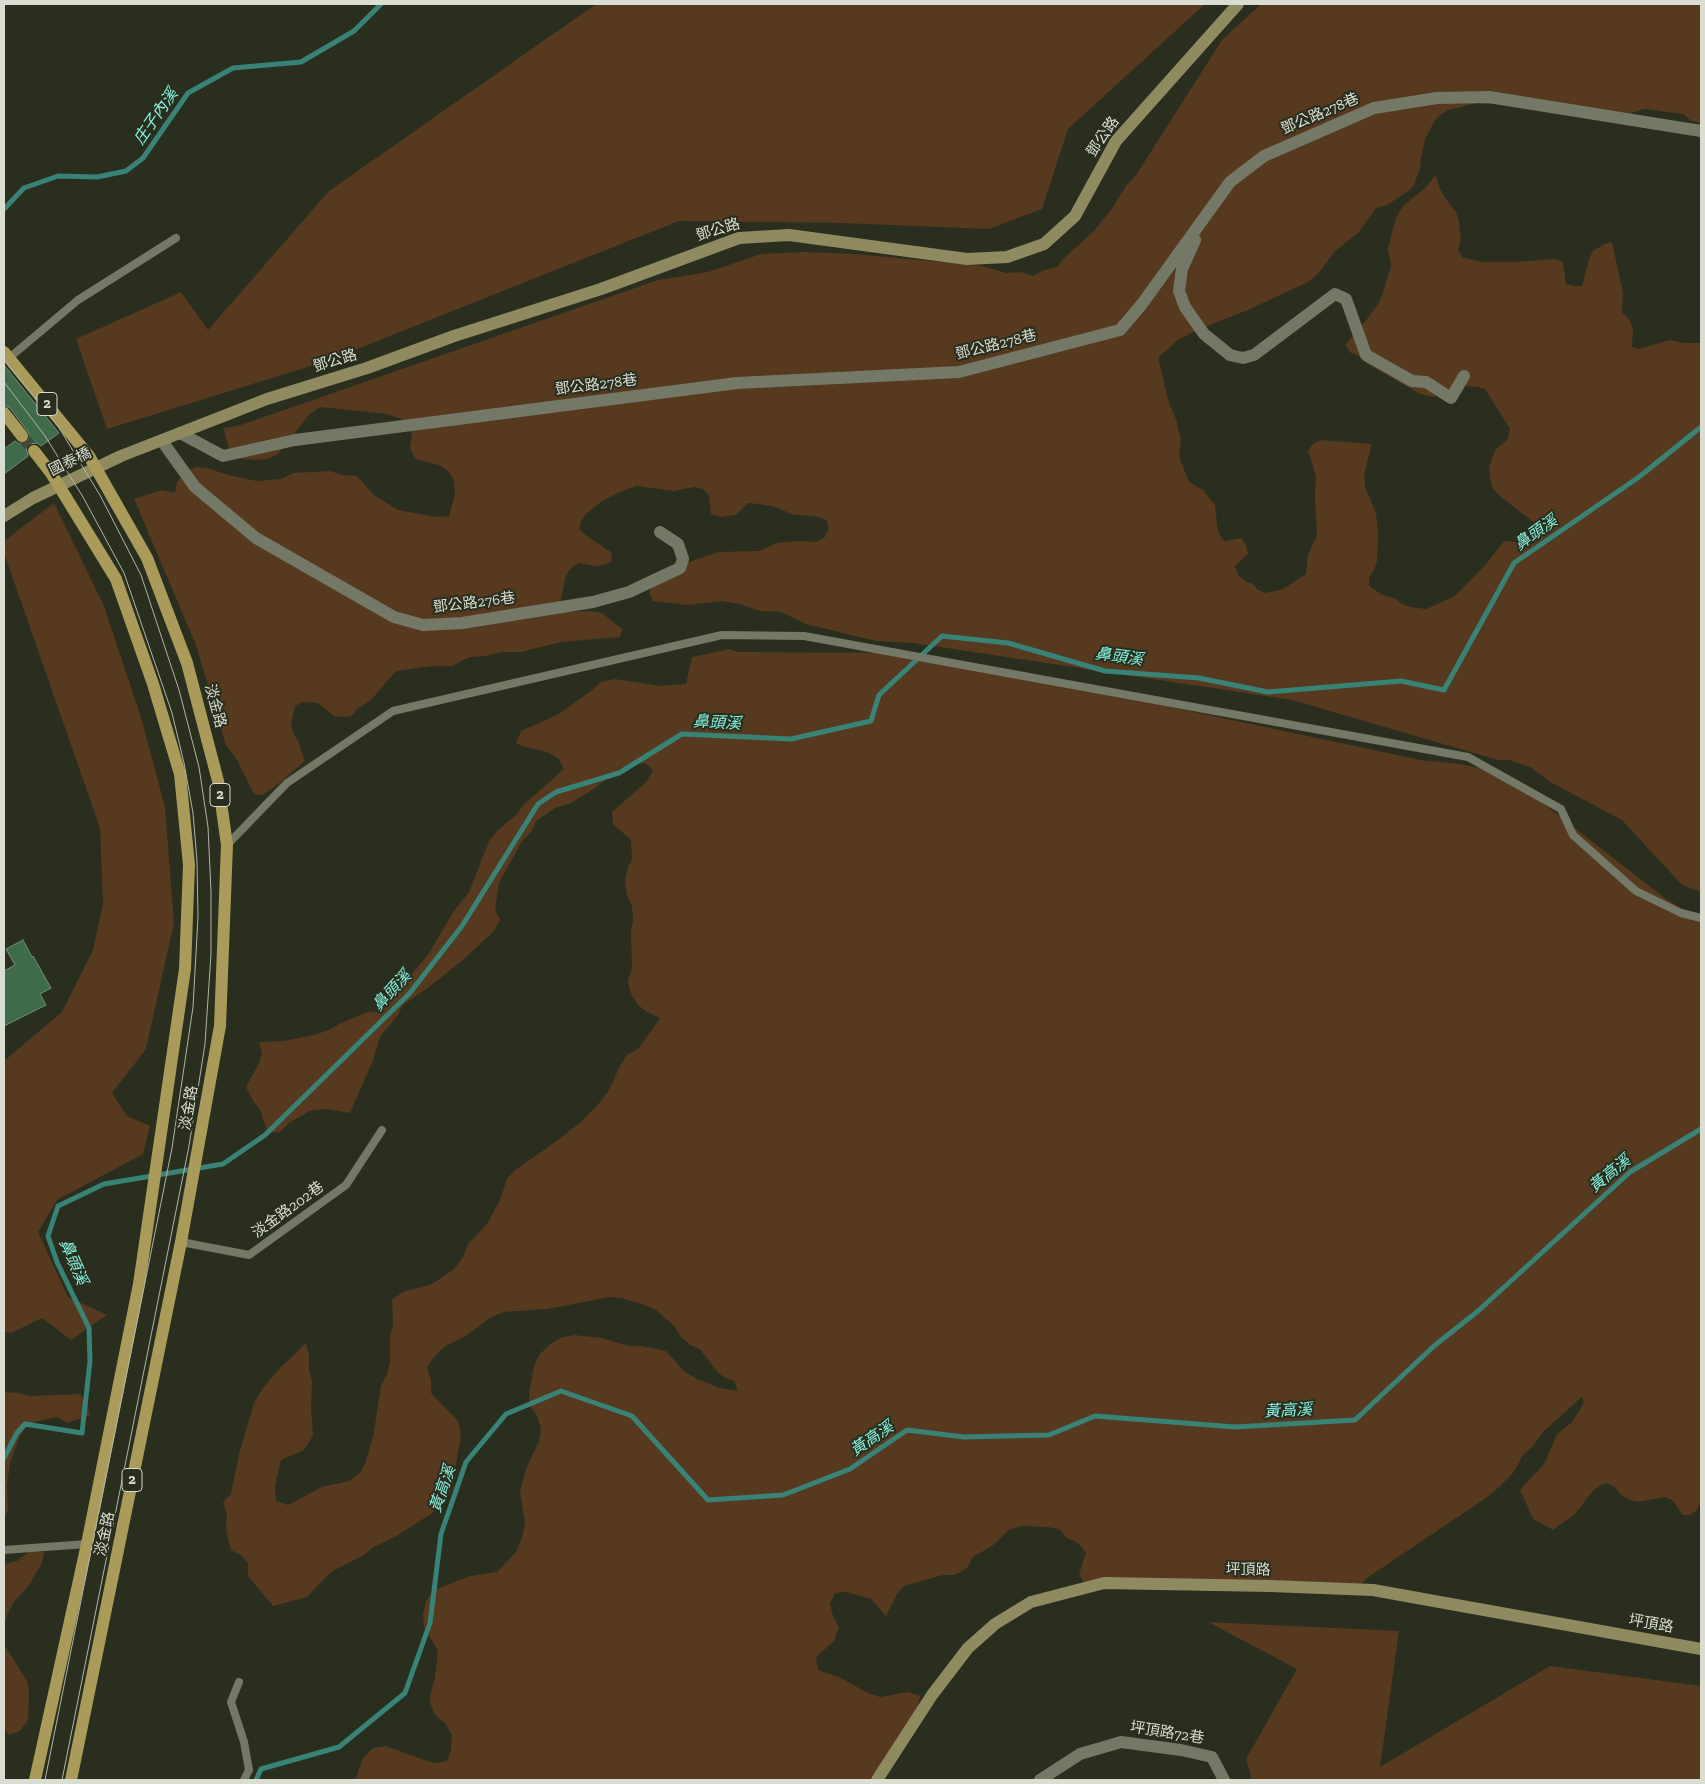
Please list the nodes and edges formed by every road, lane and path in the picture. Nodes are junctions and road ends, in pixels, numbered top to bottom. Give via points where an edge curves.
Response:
1 (1238, 4) edge
2 (1701, 132) edge
3 (1206, 216) junction
4 (176, 238) dead end
5 (6, 355) edge
6 (1464, 376) dead end
7 (4, 413) edge
8 (180, 433) junction
9 (22, 436) tunnel mouth
10 (162, 441) junction
11 (34, 451) tunnel mouth
12 (121, 456) joint
13 (4, 516) edge
14 (660, 532) dead end
15 (227, 845) junction
16 (1701, 918) edge
17 (382, 1130) dead end
18 (181, 1242) junction
19 (86, 1544) junction
20 (4, 1550) edge
21 (1701, 1649) edge
22 (239, 1682) dead end
23 (35, 1780) edge
24 (71, 1780) edge
25 (244, 1780) edge
26 (876, 1780) edge
27 (1040, 1780) edge
28 (1224, 1780) edge

1 - 8 street, 鄧公路 via 1116,141 1075,216 1044,244 1007,257 967,259 789,235 739,238 601,289 267,399
2 - 3 street, 鄧公路278巷 via 1489,97 1437,98 1374,108 1264,156 1230,182
3 - 6 street via 1182,269 1179,291 1185,307 1204,334 1230,355 1243,358 1254,355 1335,294 1346,299 1366,355 1412,381 1426,382 1451,398
3 - 8 street, 鄧公路278巷 via 1120,330 958,372 737,383 295,440 222,456
4 - 5 lane via 78,300
5 - 15 main road, 淡金路 / 2 via 89,456 147,558 187,663 218,781
7 - 9 main road
8 - 10 street, 鄧公路
10 - 12 street, 鄧公路
10 - 14 street, 鄧公路276巷 via 195,487 256,538 394,617 423,625 481,620 593,602 629,592 680,568 683,559 678,544
11 - 19 main road, 淡金路 / 2 via 116,579 180,774 189,866 185,969 139,1284
12 - 13 street, 國泰橋 via 33,498
15 - 16 lane via 287,783 393,711 722,636 804,636 1468,757 1561,809 1573,836 1636,891 1681,913
15 - 18 main road, 淡金路 / 2 via 220,1026
17 - 18 lane, 淡金路202巷 via 346,1185 249,1255
18 - 24 main road, 淡金路 / 2
19 - 20 lane
19 - 23 main road, 淡金路 / 2
21 - 26 street, 坪頂路 via 1373,1590 1104,1583 1031,1602 995,1624 968,1648 932,1695
22 - 25 lane via 231,1702 249,1770
27 - 28 street, 坪頂路72巷 via 1080,1754 1121,1742 1212,1757

